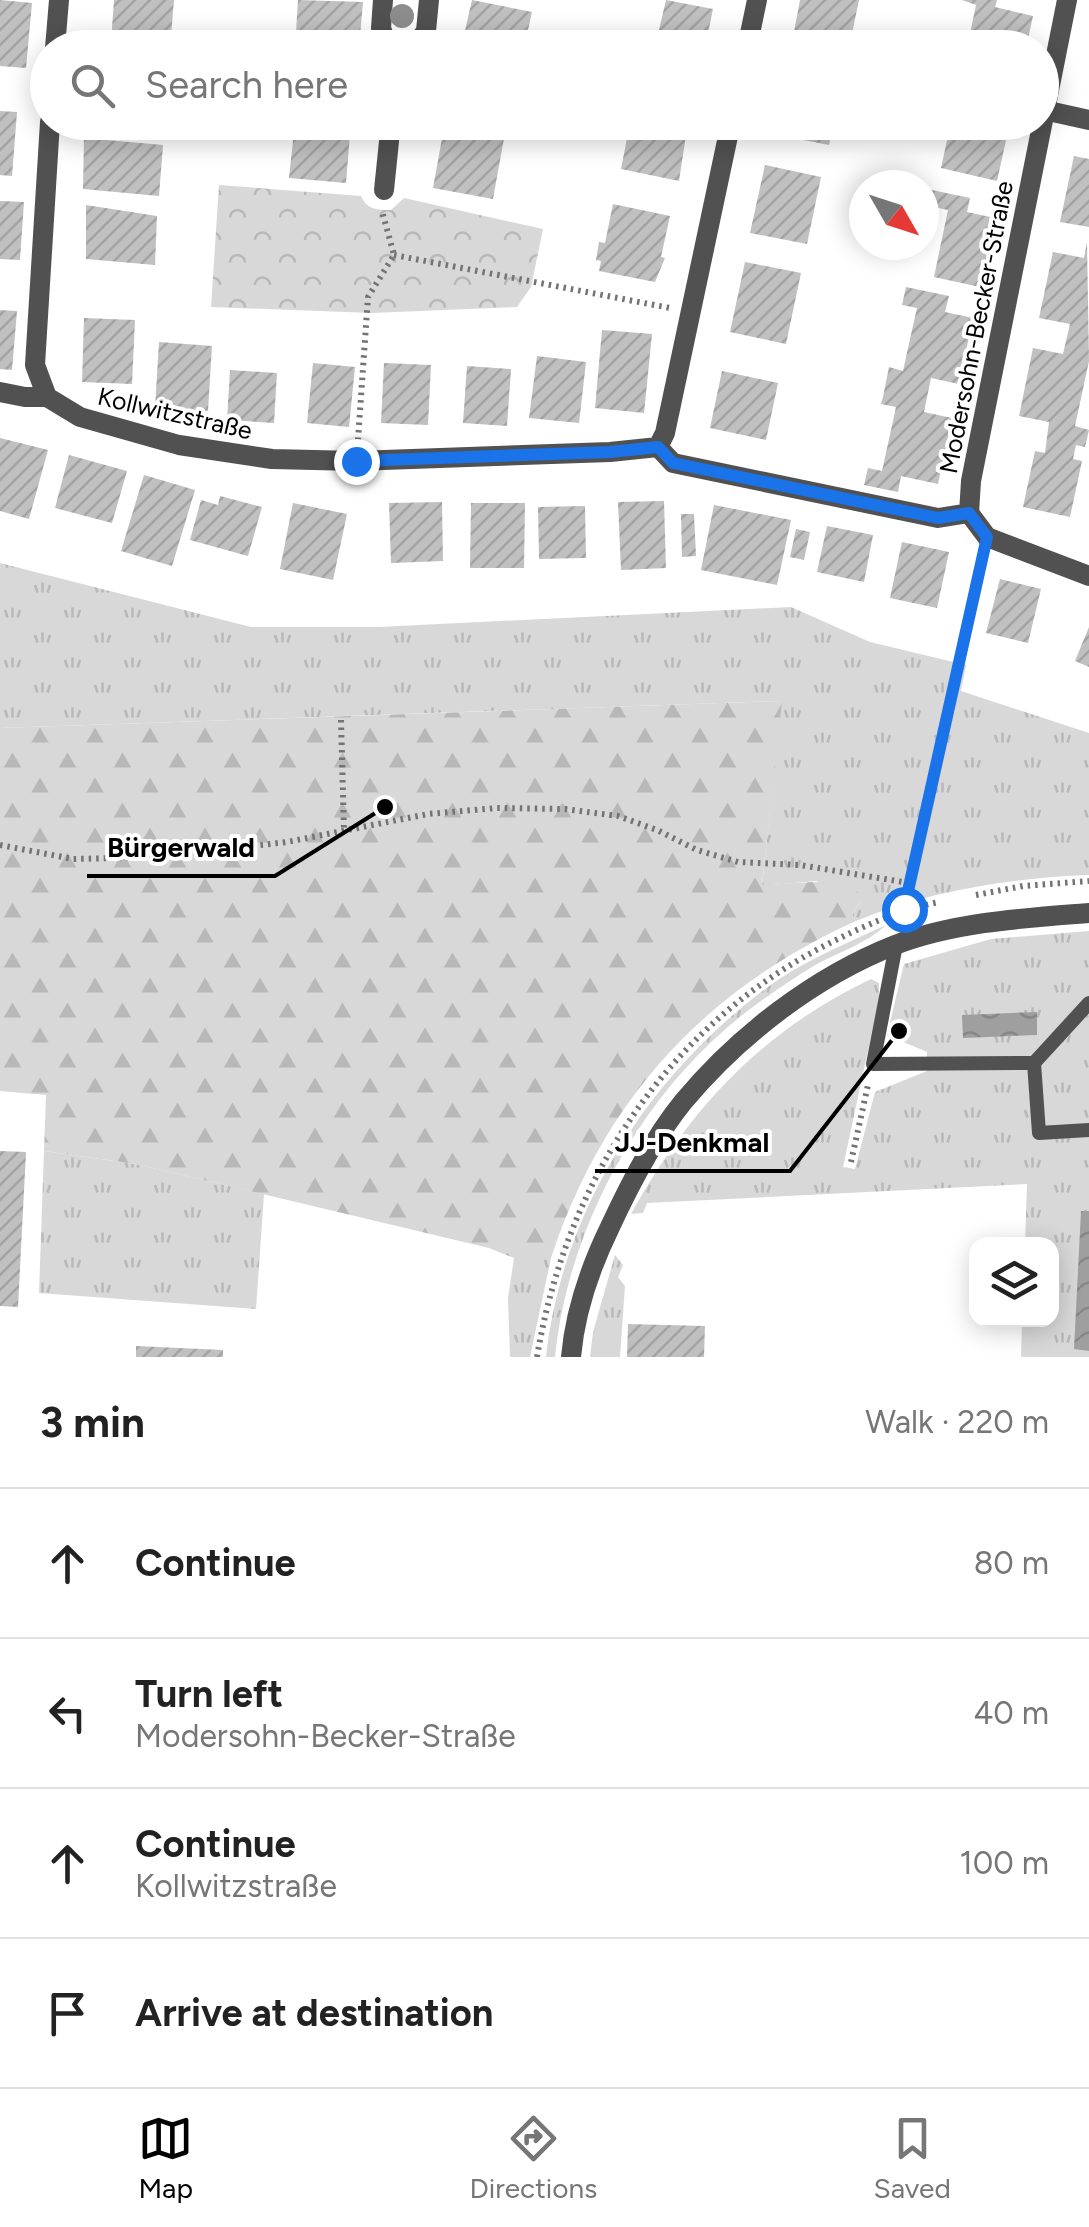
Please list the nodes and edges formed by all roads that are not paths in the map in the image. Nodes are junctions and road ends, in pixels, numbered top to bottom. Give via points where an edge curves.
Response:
1 (59, 0) edge
2 (384, 0) edge
3 (428, 0) edge
4 (757, 0) edge
5 (1067, 0) edge
6 (56, 30) edge
7 (382, 30) edge
8 (426, 30) edge
9 (751, 30) edge
10 (1059, 38) edge
11 (1059, 113) edge
12 (1089, 120) edge
13 (49, 140) edge
14 (390, 140) edge
15 (727, 140) edge
16 (1038, 140) edge
17 (384, 190) road end
18 (0, 392) edge
19 (47, 396) junction
20 (658, 447) junction
21 (969, 513) junction
22 (1089, 576) edge
23 (1089, 913) edge
24 (896, 945) junction
25 (1089, 1003) edge
26 (1034, 1063) junction
27 (1089, 1130) edge
28 (572, 1357) edge

1 - 6 street
2 - 7 street
3 - 8 street
4 - 9 street
5 - 10 street, Modersohn-Becker-Straße
11 - 12 street
13 - 19 street via 35,365
14 - 17 street
15 - 20 street
16 - 21 street, Modersohn-Becker-Straße
18 - 19 street, Kollwitzstraße
19 - 20 street, Kollwitzstraße via 80,417 272,460
20 - 21 street, Modersohn-Becker-Straße via 673,463 938,518
21 - 22 street via 987,537
23 - 24 street via 994,921
24 - 26 lane via 873,1064
24 - 28 street via 818,984 752,1032 682,1103 630,1184 588,1272
25 - 26 lane
26 - 27 lane via 1039,1132

